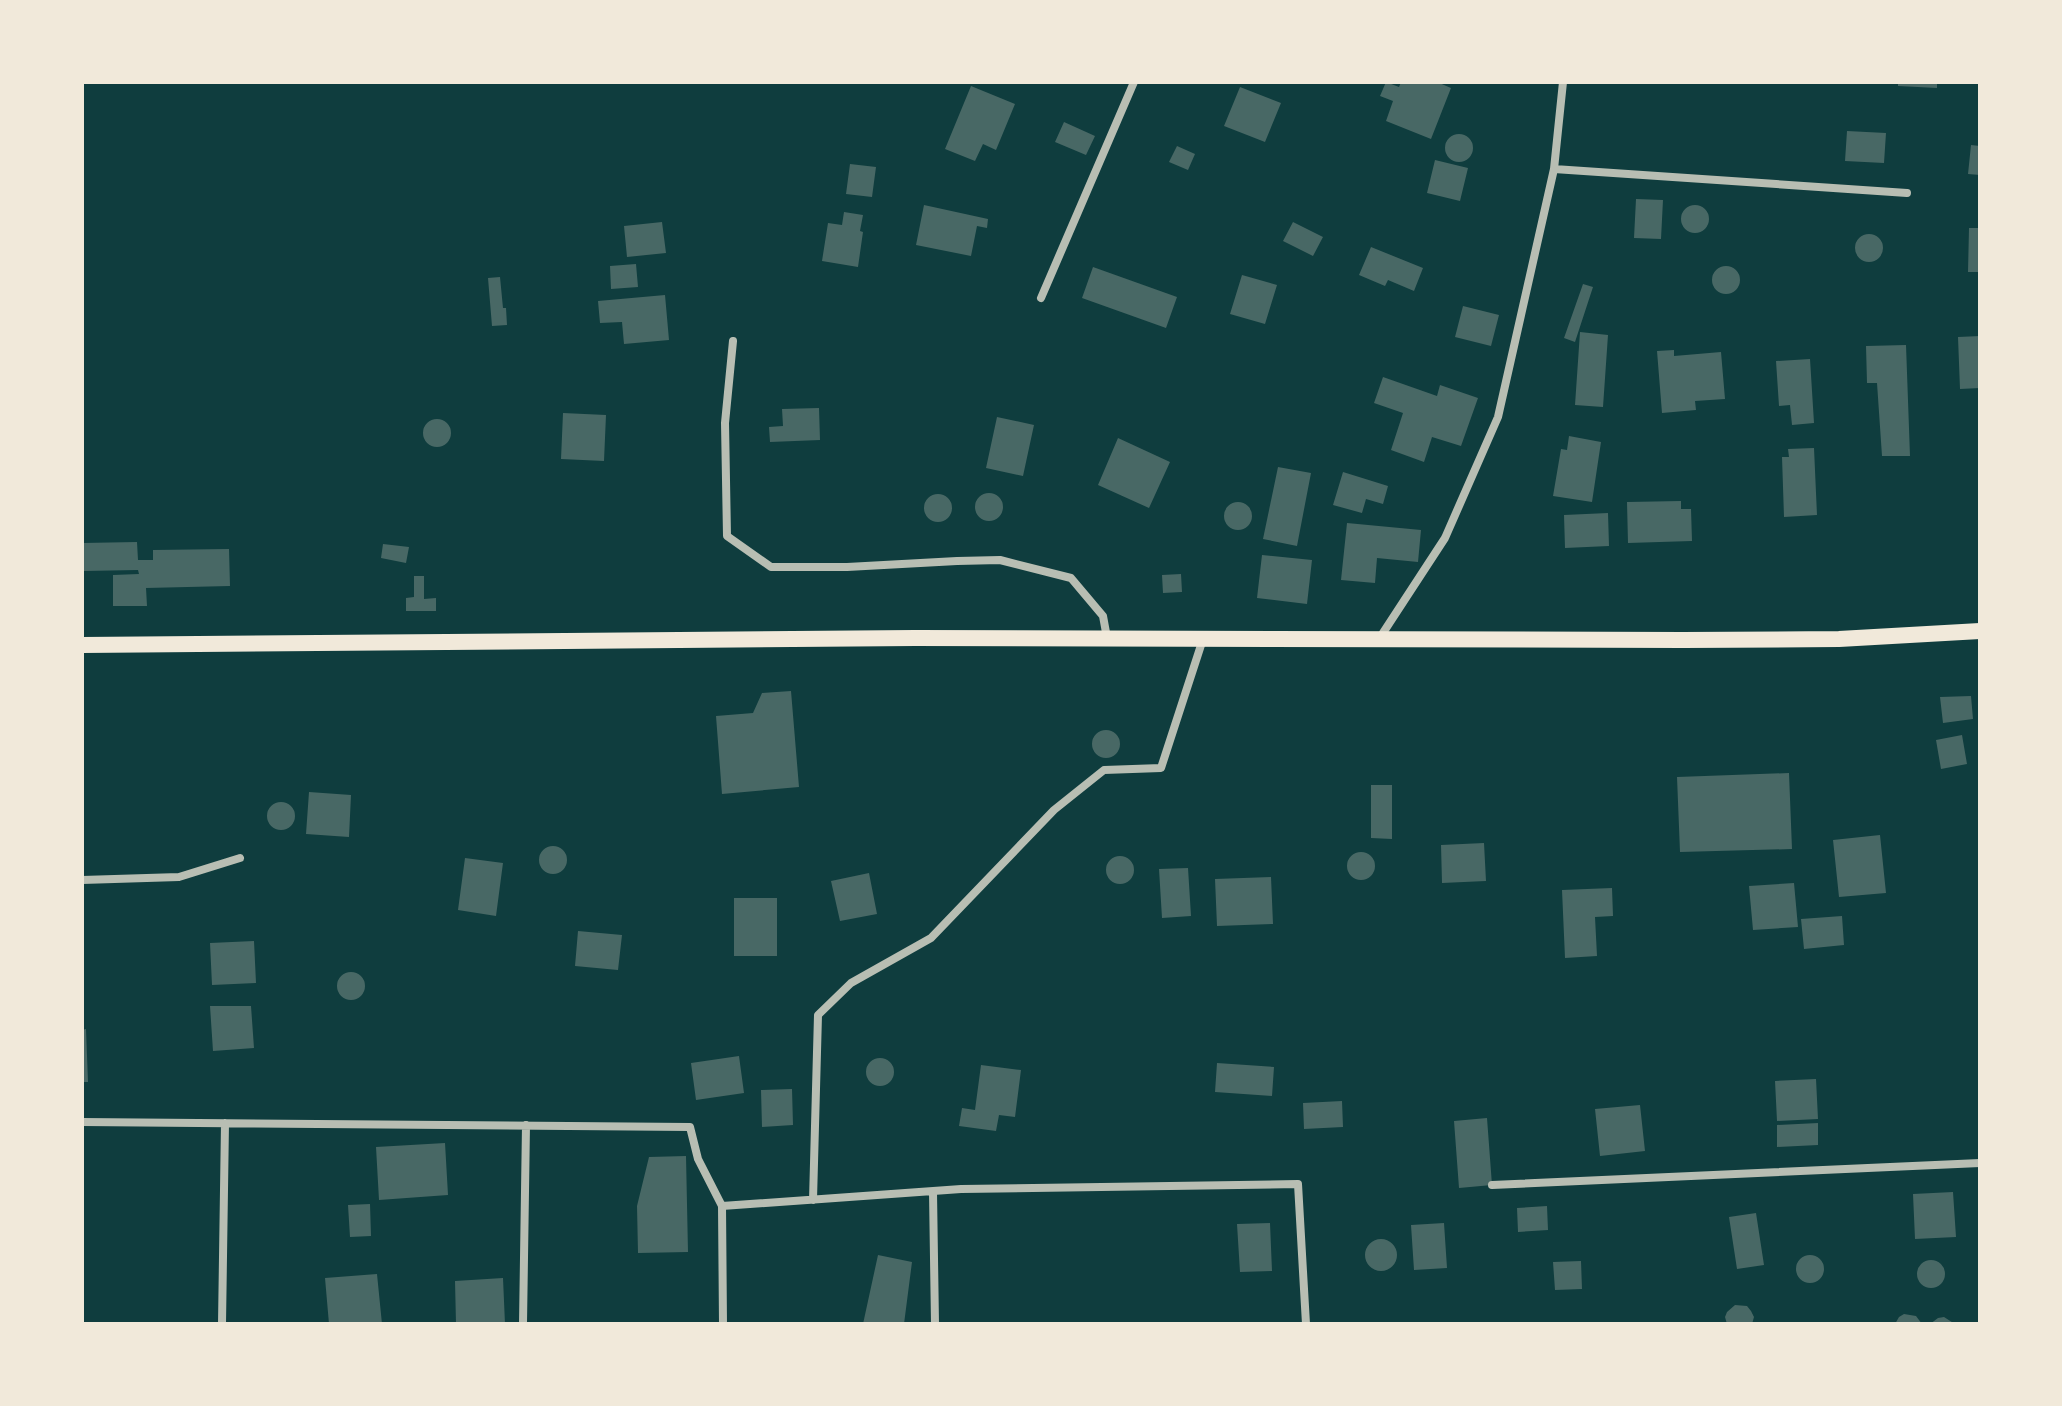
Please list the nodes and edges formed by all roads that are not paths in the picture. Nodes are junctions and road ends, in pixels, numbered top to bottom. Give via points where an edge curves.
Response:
1 (1134, 82) edge
2 (1563, 82) edge
3 (1554, 169) junction
4 (1907, 193) dead end
5 (1041, 298) dead end
6 (733, 341) dead end
7 (1980, 631) edge
8 (1107, 638) junction
9 (1203, 639) junction
10 (1378, 639) junction
11 (82, 645) edge
12 (240, 858) dead end
13 (82, 880) edge
14 (82, 1122) edge
15 (225, 1123) junction
16 (526, 1125) junction
17 (1980, 1163) edge
18 (1492, 1185) dead end
19 (933, 1192) junction
20 (813, 1200) junction
21 (722, 1206) junction
22 (222, 1324) edge
23 (523, 1324) edge
24 (723, 1324) edge
25 (935, 1324) edge
26 (1306, 1324) edge

1 - 5 street
2 - 3 street
3 - 4 street
3 - 10 street via 1498,417 1445,538
6 - 8 street via 725,423 727,536 771,567 1000,560 1071,578 1103,616
7 - 10 main road via 1839,639
8 - 9 main road
8 - 11 main road
9 - 10 main road
9 - 20 street via 1161,768 1104,770 1054,810 931,938 851,983 818,1015
12 - 13 street via 179,877
14 - 15 street
15 - 16 street
15 - 22 street
16 - 21 street via 690,1127 698,1159
16 - 23 street
17 - 18 street
19 - 20 street
19 - 25 street
19 - 26 street via 1298,1184
20 - 21 street
21 - 24 street

